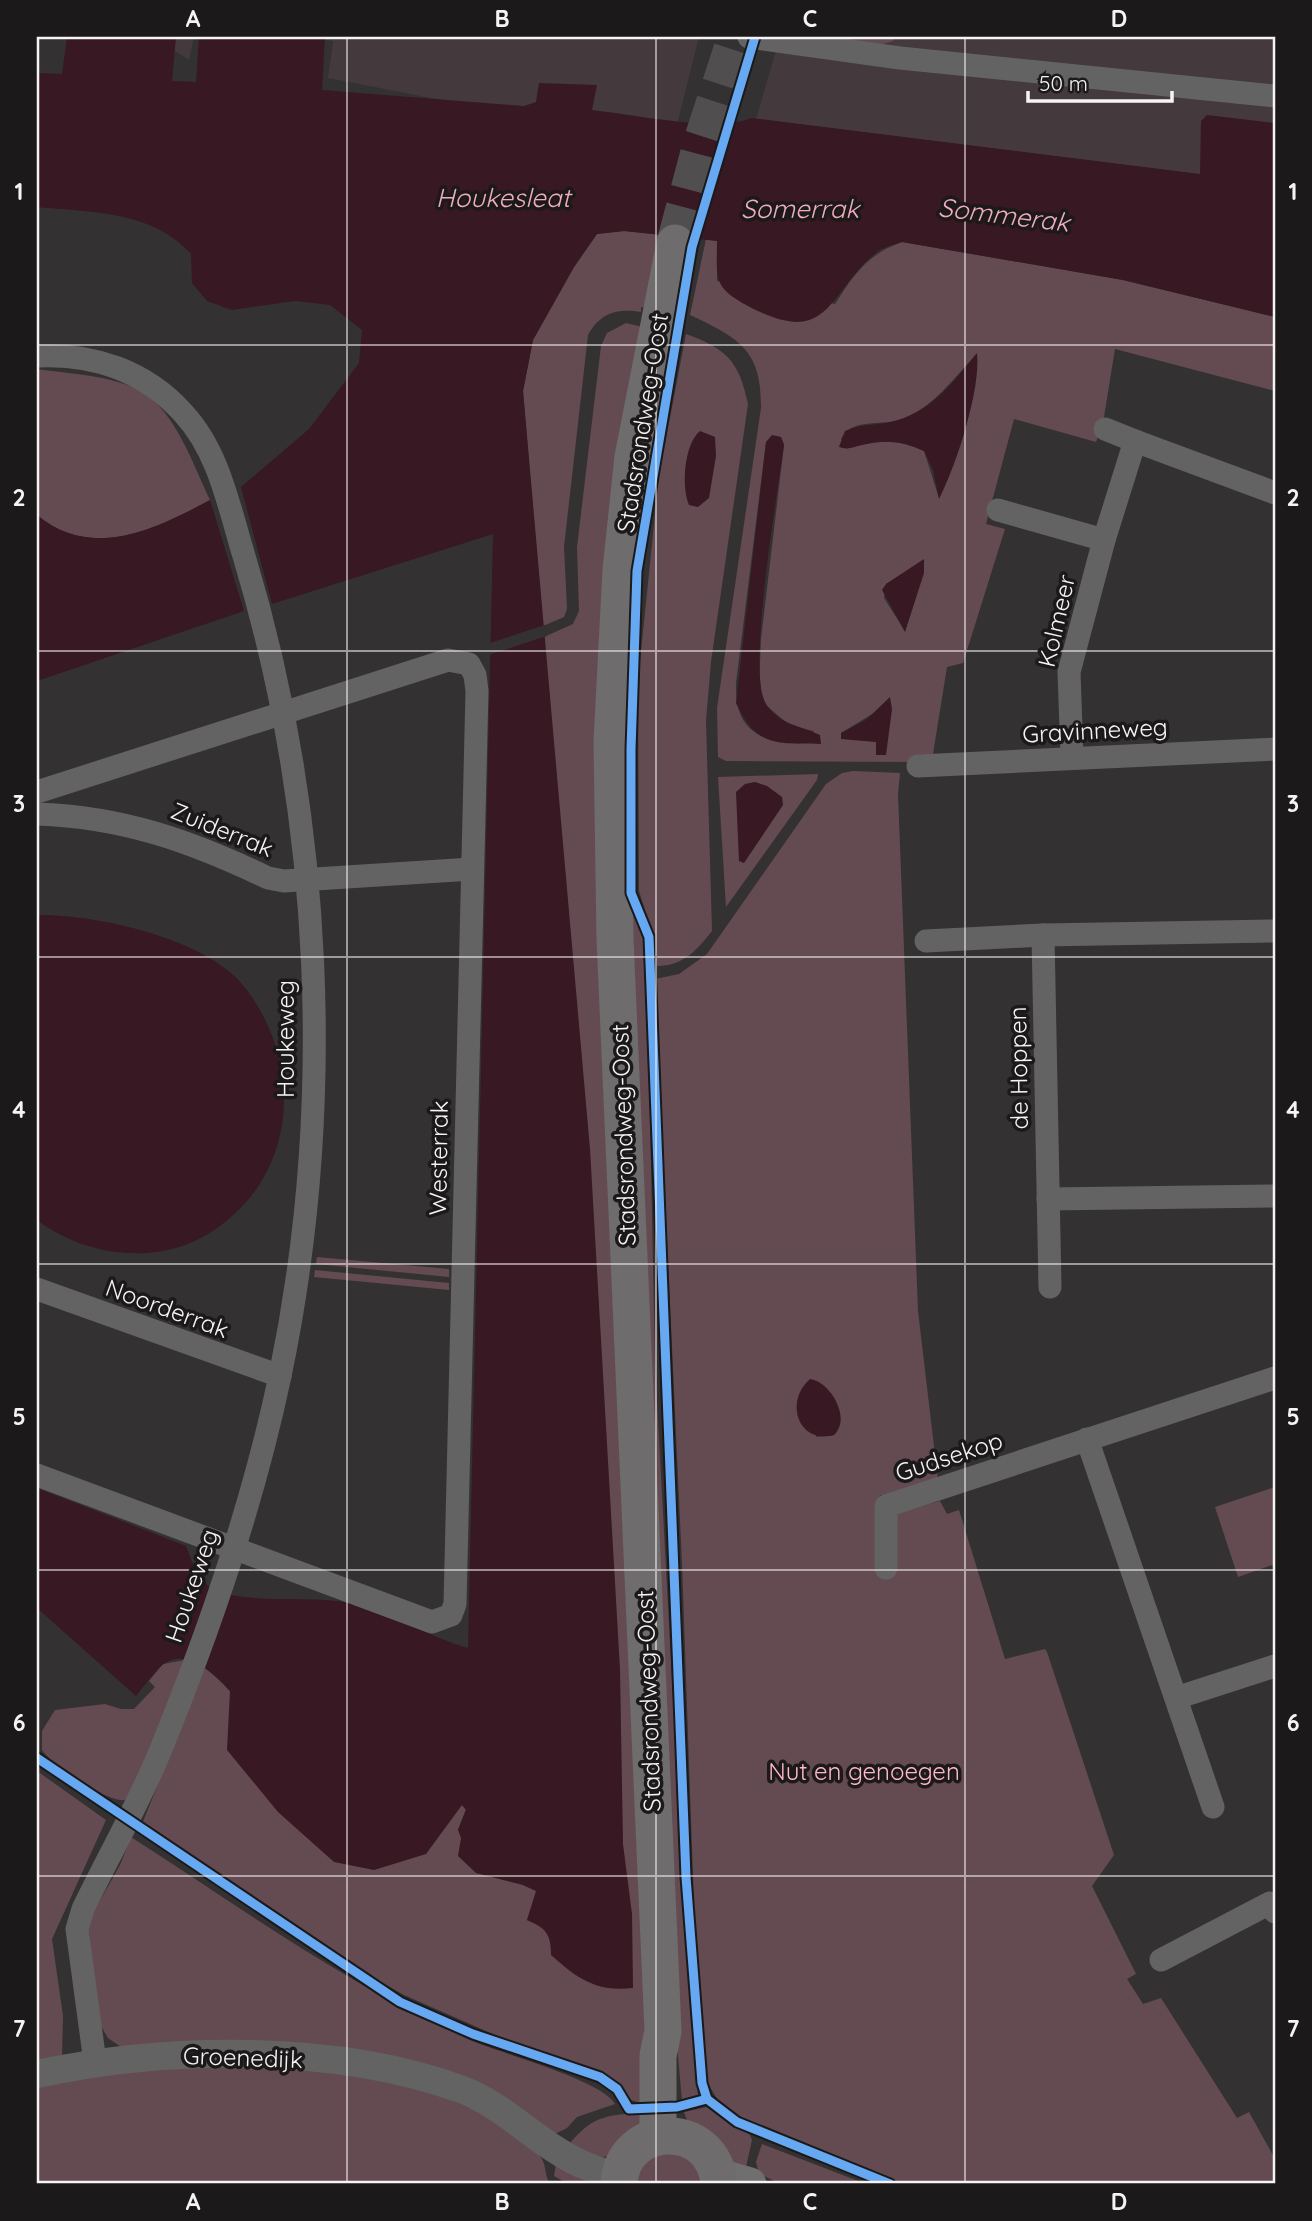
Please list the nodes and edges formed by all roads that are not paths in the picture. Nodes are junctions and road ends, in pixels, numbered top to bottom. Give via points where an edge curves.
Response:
1 (749, 37) edge
2 (902, 48) edge
3 (1275, 96) edge
4 (675, 243) tunnel mouth
5 (37, 356) edge
6 (1105, 429) dead end
7 (1135, 441) junction
8 (1275, 493) edge
9 (998, 510) dead end
10 (1104, 540) junction
11 (284, 712) junction
12 (1275, 750) edge
13 (1072, 757) junction
14 (918, 766) dead end
15 (37, 792) edge
16 (37, 814) edge
17 (472, 869) junction
18 (307, 879) junction
19 (1275, 931) edge
20 (1043, 935) junction
21 (926, 940) dead end
22 (1275, 1196) edge
23 (1048, 1199) junction
24 (1050, 1287) dead end
25 (37, 1289) edge
26 (280, 1376) junction
27 (1275, 1378) edge
28 (1087, 1439) junction
29 (37, 1475) edge
30 (229, 1559) junction
31 (887, 1568) dead end
32 (1275, 1666) edge
33 (1176, 1698) junction
34 (1213, 1807) dead end
35 (1273, 1905) edge
36 (1161, 1960) dead end
37 (95, 2062) junction
38 (37, 2074) edge
39 (670, 2137) junction
40 (619, 2181) edge
41 (729, 2181) edge

1 - 2 street
2 - 3 street
4 - 39 main road, Stadsrondweg-Oost via 633,457 621,570 612,741 615,939 663,2031 672,2057
5 - 11 street, Houkeweg via 68,355 114,365 154,386 195,428 223,489 260,609
6 - 7 street
7 - 8 street
7 - 10 street, Kolmeer
9 - 10 street
10 - 13 street, Kolmeer via 1069,671
11 - 15 street
11 - 17 street, Westerrak via 448,660 469,664 477,691
11 - 18 street, Houkeweg
12 - 13 street, Gravinneweg
13 - 14 street, Gravinneweg
16 - 18 street, Zuiderrak via 134,826 214,852 268,878
17 - 18 street, Zuiderrak
17 - 30 street, Westerrak via 455,1604 451,1615 432,1622
18 - 26 street, Houkeweg via 313,1014 311,1136 298,1265
19 - 20 street
20 - 21 street
20 - 23 street, de Hoppen
22 - 23 street
23 - 24 street, de Hoppen
25 - 26 street, Noorderrak
26 - 30 street, Houkeweg
27 - 28 street, Gudsekop
28 - 31 street, Gudsekop via 886,1506
28 - 33 street
29 - 30 street
30 - 37 street, Houkeweg via 158,1756 77,1929
32 - 33 street
33 - 34 street
35 - 36 street
37 - 38 street, Groenedijk
37 - 40 street, Groenedijk via 237,2054 412,2075 492,2104 558,2152
39 - 40 main road via 637,2147
39 - 41 main road via 706,2151

